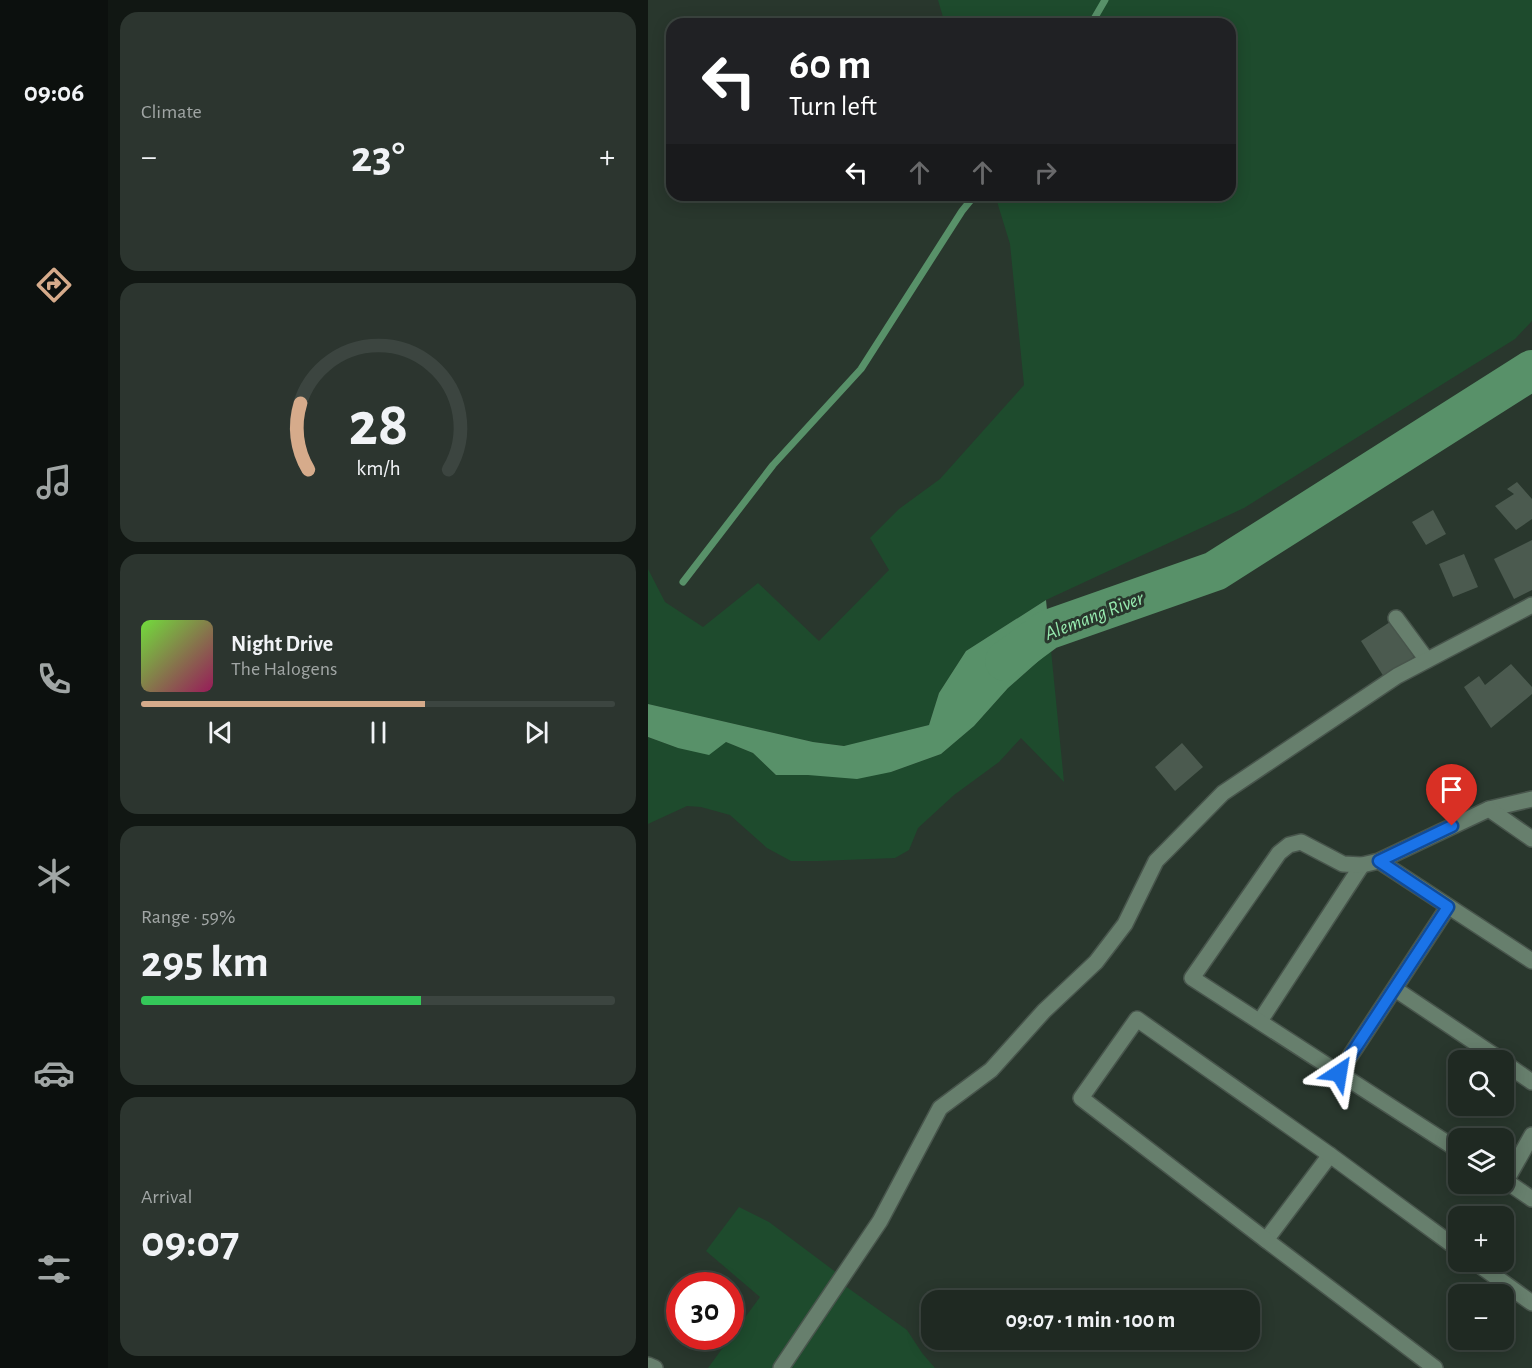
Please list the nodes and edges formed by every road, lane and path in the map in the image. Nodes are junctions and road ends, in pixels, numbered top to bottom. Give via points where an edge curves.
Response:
1 (1532, 605) edge
2 (1396, 618) dead end
3 (1427, 660) junction
4 (1532, 799) edge
5 (1489, 809) junction
6 (1532, 839) edge
7 (1379, 861) junction
8 (1362, 865) junction
9 (1448, 907) junction
10 (1532, 961) edge
11 (1395, 989) junction
12 (1260, 1022) junction
13 (1486, 1050) edge
14 (1514, 1069) edge
15 (1339, 1073) junction
16 (1532, 1082) edge
17 (1532, 1135) edge
18 (1448, 1144) edge
19 (1330, 1155) junction
20 (1514, 1164) edge
21 (1514, 1187) edge
22 (1532, 1199) edge
23 (1266, 1240) junction
24 (1448, 1242) edge
25 (1489, 1272) edge
26 (1532, 1304) edge
27 (648, 1365) edge
28 (655, 1368) edge
29 (781, 1368) edge
30 (1435, 1368) edge

1 - 3 street
2 - 3 street
3 - 29 street via 1397,676 1223,794 1156,861 1125,924 1096,962 1044,1011 991,1070 940,1108 880,1221
4 - 5 street
5 - 6 street
5 - 7 street
7 - 8 street
7 - 9 street
8 - 12 street
8 - 12 street via 1343,864 1301,842 1289,845 1279,853 1192,978
9 - 10 street
9 - 11 street
11 - 13 street
11 - 15 street
12 - 15 street
14 - 16 street
15 - 18 street
17 - 20 street
19 - 23 street
19 - 23 street via 1137,1019 1081,1098
19 - 24 street
21 - 22 street
23 - 30 street
25 - 26 street
27 - 28 street

